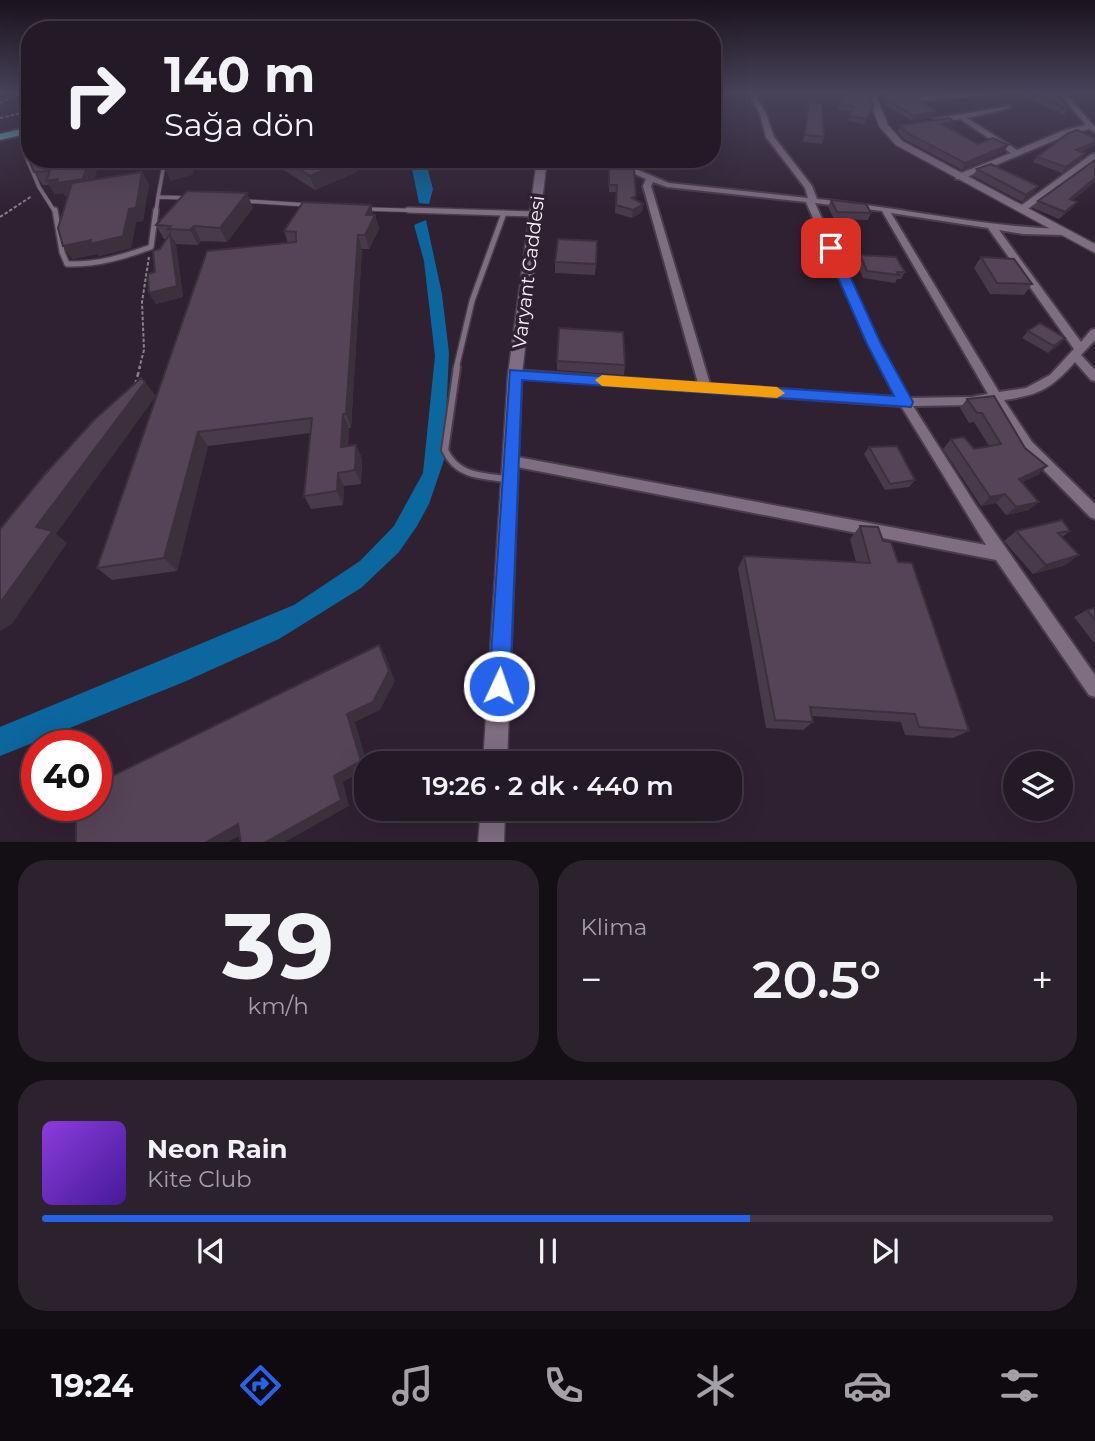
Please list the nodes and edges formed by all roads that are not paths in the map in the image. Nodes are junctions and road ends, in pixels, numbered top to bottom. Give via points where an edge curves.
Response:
1 (768, 131) edge
2 (889, 131) edge
3 (983, 131) edge
4 (1085, 131) edge
5 (21, 132) edge
6 (0, 137) edge
7 (1016, 153) junction
8 (1095, 156) edge
9 (31, 168) edge
10 (163, 168) edge
11 (541, 168) edge
12 (625, 168) edge
13 (959, 177) junction
14 (650, 179) junction
15 (158, 197) junction
16 (195, 199) edge
17 (233, 200) edge
18 (811, 200) junction
19 (316, 205) edge
20 (357, 208) edge
21 (885, 209) junction
22 (1022, 209) junction
23 (504, 213) junction
24 (537, 214) junction
25 (992, 227) junction
26 (1064, 232) junction
27 (1095, 249) edge
28 (1095, 333) edge
29 (1078, 352) junction
30 (515, 374) junction
31 (1095, 377) edge
32 (705, 388) junction
33 (996, 398) junction
34 (905, 402) junction
35 (512, 461) junction
36 (511, 480) junction
37 (1095, 513) edge
38 (1001, 554) junction
39 (1095, 689) edge
40 (496, 751) edge
41 (492, 821) edge
42 (491, 842) edge

1 - 18 street via 809,188
2 - 13 street via 907,148
3 - 7 street
4 - 7 street
5 - 6 highway
7 - 13 street
8 - 22 street
9 - 15 lane via 54,207 67,264 120,258 151,247
10 - 15 lane
11 - 24 street, Varyant Caddesi
12 - 14 street
13 - 22 street
14 - 18 street via 704,191
14 - 32 street via 647,186
15 - 16 lane
17 - 19 lane
18 - 21 street
18 - 34 street via 874,344
20 - 23 lane
21 - 25 street
21 - 33 street
22 - 26 street
23 - 24 lane
23 - 36 lane via 458,346 445,450 462,472
24 - 30 street, Varyant Caddesi
25 - 26 street
25 - 29 street
26 - 27 street
28 - 29 street
29 - 31 street
29 - 33 street via 1054,378 1029,392
30 - 32 street
30 - 35 street, Varyant Caddesi
32 - 34 street
33 - 34 street
33 - 37 street via 1028,446
34 - 38 street
35 - 36 street, Varyant Caddesi
35 - 38 street
36 - 40 street, Varyant Caddesi
38 - 39 street
41 - 42 street

